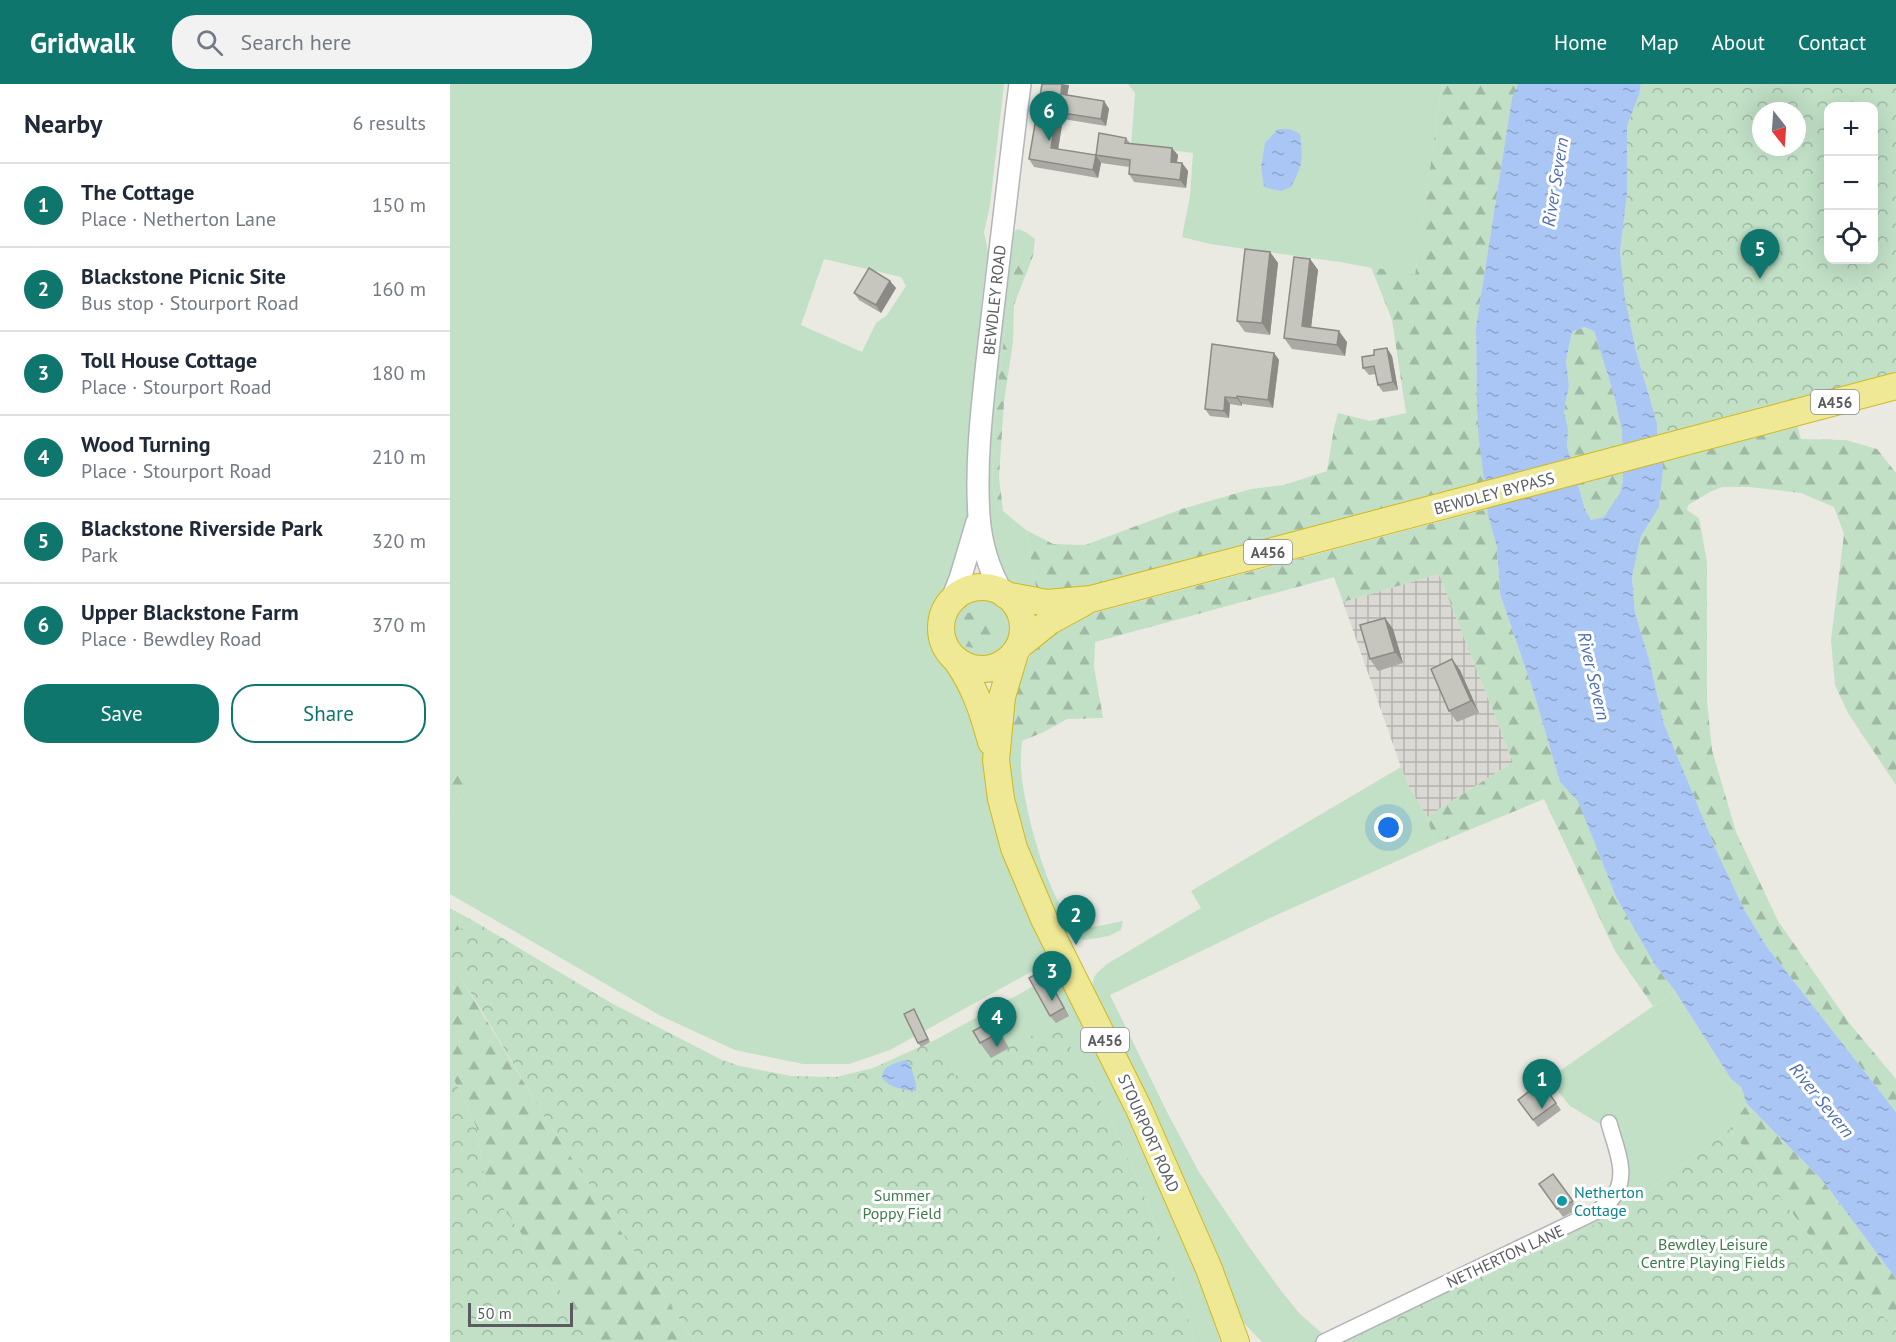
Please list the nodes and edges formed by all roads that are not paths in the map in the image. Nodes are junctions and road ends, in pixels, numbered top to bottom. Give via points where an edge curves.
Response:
1 (1020, 84) edge
2 (1896, 386) edge
3 (979, 517) junction
4 (1004, 594) junction
5 (1091, 599) junction
6 (950, 604) junction
7 (1017, 650) junction
8 (956, 660) junction
9 (996, 760) junction
10 (1609, 1124) dead end
11 (1227, 1317) junction
12 (1236, 1342) edge
13 (1251, 1342) edge
14 (1324, 1342) edge

1 - 3 main road, BEWDLEY ROAD via 985,380
2 - 5 highway, BEWDLEY BYPASS / A456
3 - 4 main road, BEWDLEY ROAD via 989,568
3 - 6 main road, BEWDLEY ROAD
4 - 5 highway, BEWDLEY BYPASS / A456 via 1047,603
4 - 6 highway, A456 via 971,589
4 - 7 highway, A456 via 1019,611 1022,622
5 - 7 highway, BEWDLEY BYPASS / A456 via 1050,621
6 - 8 highway, A456 via 941,627 942,639
7 - 8 highway, A456 via 989,669 977,669
7 - 9 highway, STOURPORT ROAD / A456 via 1002,697
8 - 9 highway, STOURPORT ROAD / A456 via 976,693
9 - 11 highway, STOURPORT ROAD / A456 via 1005,820 1023,874 1139,1109
10 - 14 street, NETHERTON LANE via 1622,1167 1613,1198 1599,1210
11 - 12 highway, STOURPORT ROAD / A456
11 - 13 main road

